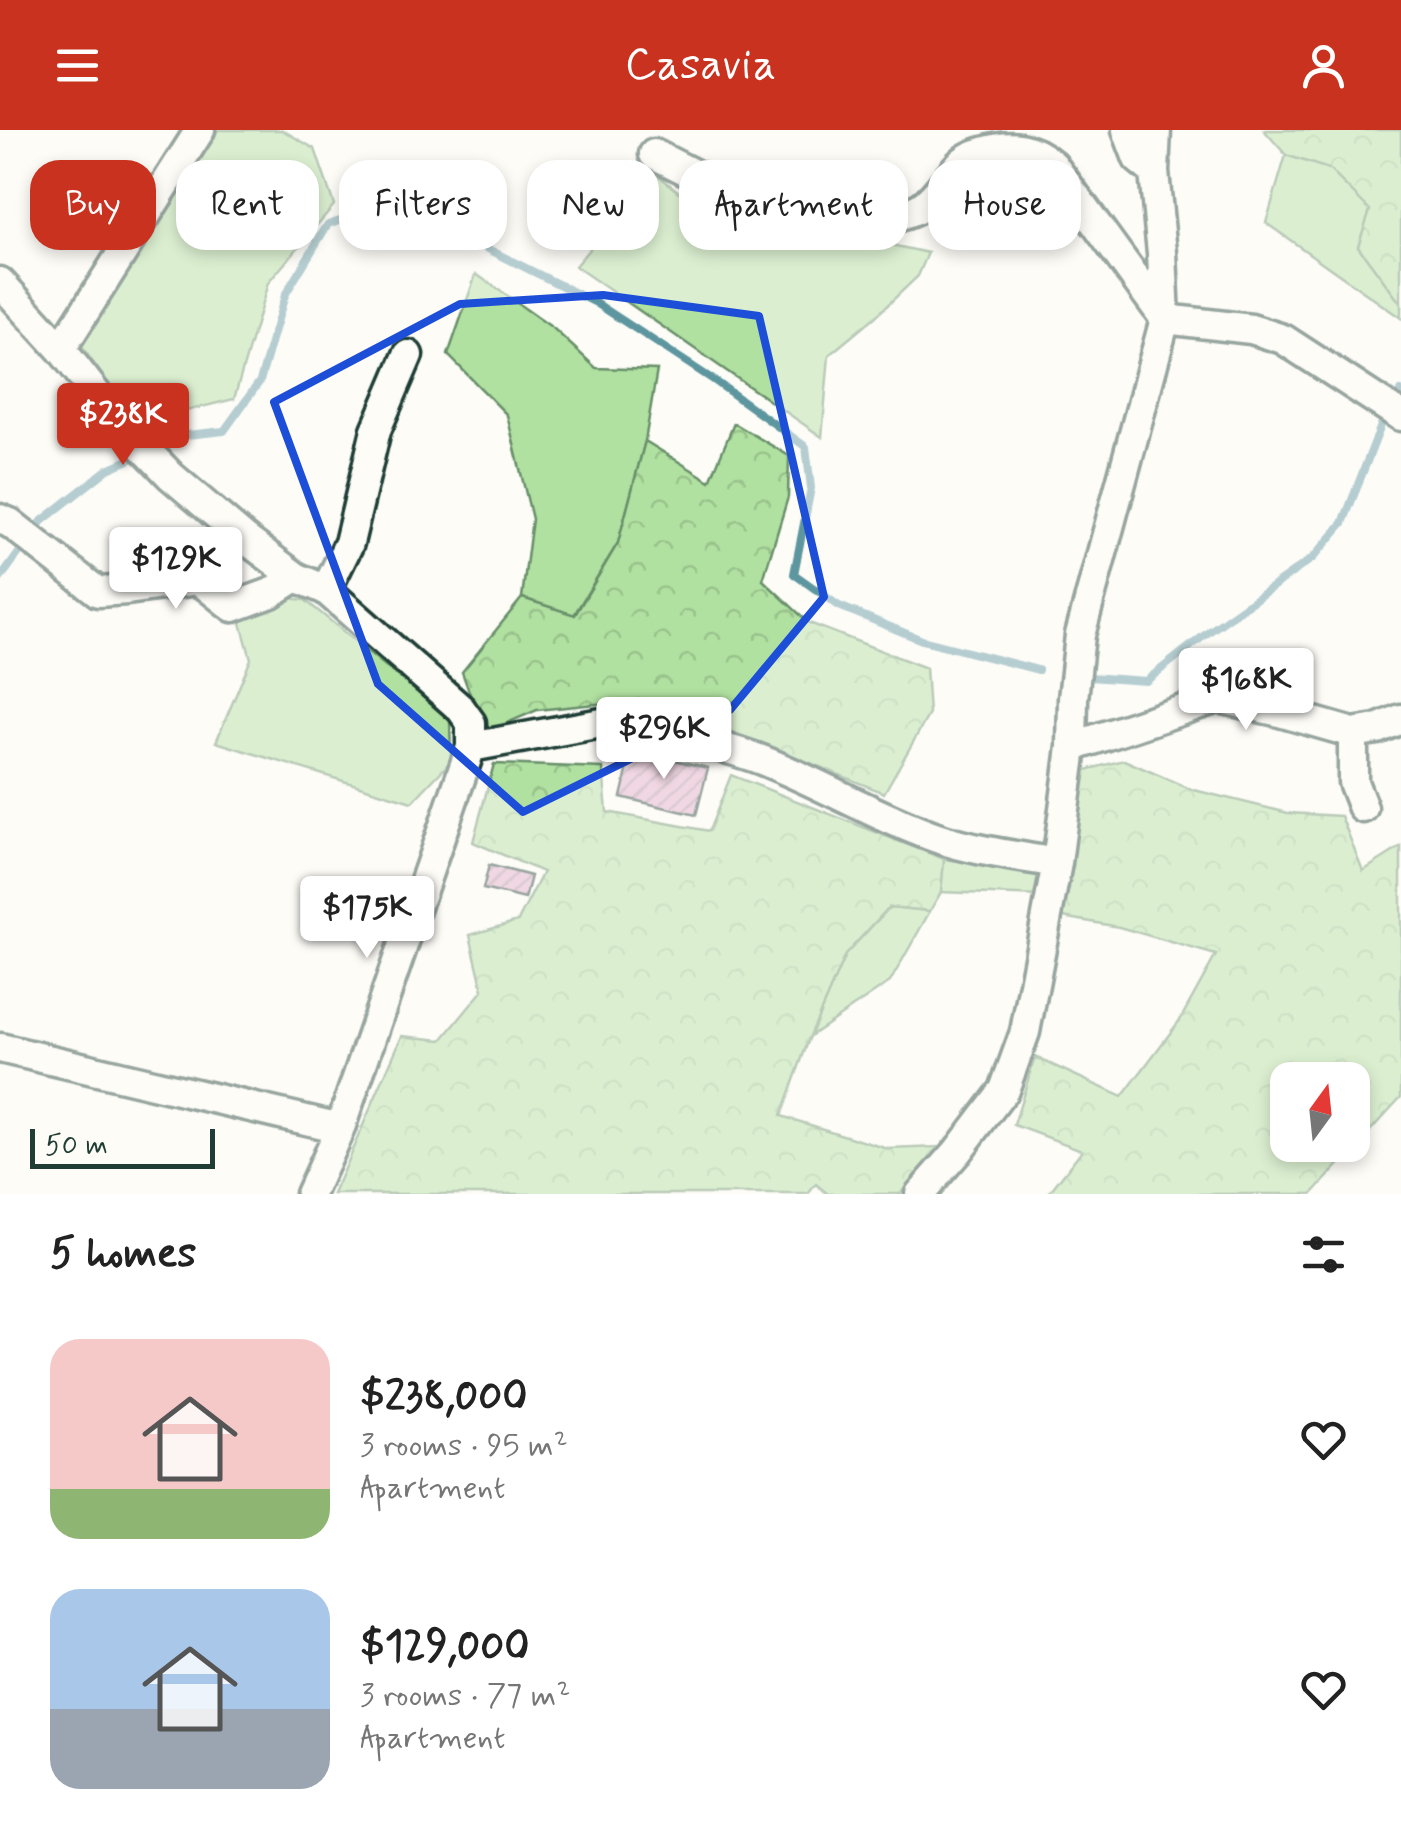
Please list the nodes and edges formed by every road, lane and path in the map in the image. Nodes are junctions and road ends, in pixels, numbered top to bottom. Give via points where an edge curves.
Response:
1 (200, 130) edge
2 (1126, 130) edge
3 (1156, 130) edge
4 (654, 154) dead end
5 (1154, 172) junction
6 (0, 282) edge
7 (1164, 319) junction
8 (61, 349) junction
9 (408, 355) dead end
10 (1401, 416) edge
11 (5, 521) edge
12 (296, 577) junction
13 (326, 590) junction
14 (1401, 719) edge
15 (1352, 733) junction
16 (471, 747) junction
17 (1072, 747) junction
18 (1363, 808) dead end
19 (1057, 863) junction
20 (0, 1048) edge
21 (340, 1128) junction
22 (310, 1194) edge
23 (920, 1194) edge

1 - 8 street
2 - 5 street via 1138,158
3 - 5 street
4 - 7 street via 750,201 859,220 896,217 925,204 971,156 1026,148 1053,165
5 - 7 street
6 - 8 street
7 - 10 street via 1283,339
7 - 17 street via 1080,634
8 - 12 street via 171,476
9 - 13 street via 376,430 349,542
11 - 12 street via 98,592 198,580 233,607
12 - 13 street
13 - 16 street via 461,709 470,723
14 - 15 street
15 - 17 street via 1218,698
15 - 18 street via 1353,782
16 - 19 street via 608,722 648,723 766,761 939,839
16 - 21 street
17 - 19 street
19 - 23 street via 1025,1032 1004,1090
20 - 21 street
21 - 22 street

